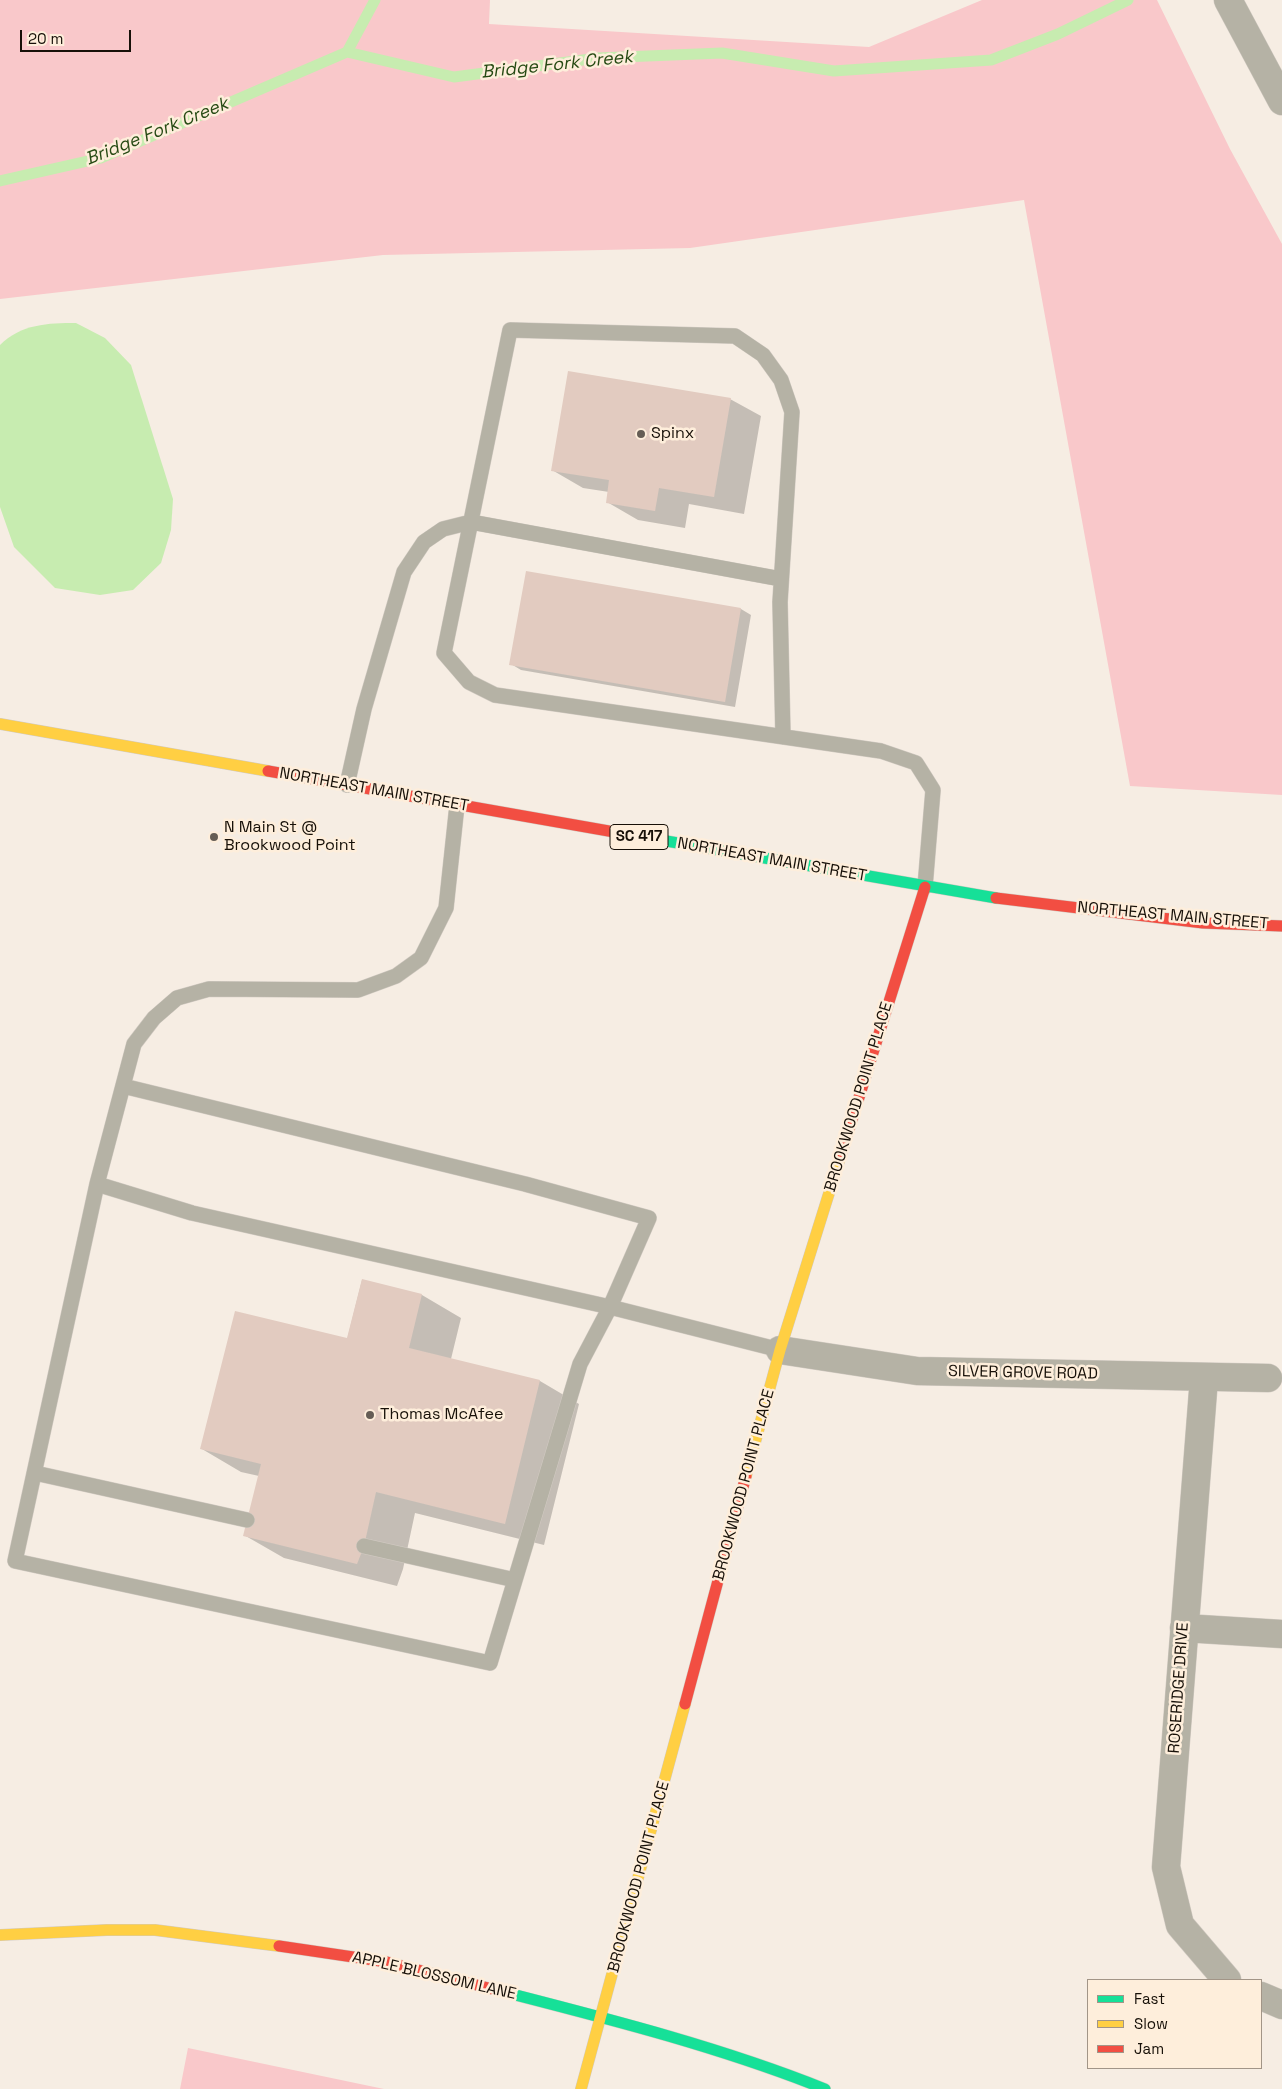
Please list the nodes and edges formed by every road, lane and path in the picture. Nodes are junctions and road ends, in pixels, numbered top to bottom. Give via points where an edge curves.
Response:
1 (1228, 0) edge
2 (1282, 101) edge
3 (471, 522) junction
4 (781, 579) junction
5 (0, 724) edge
6 (783, 737) junction
7 (347, 785) junction
8 (457, 805) junction
9 (925, 887) junction
10 (1282, 926) edge
11 (123, 1086) junction
12 (97, 1184) junction
13 (610, 1307) junction
14 (780, 1350) junction
15 (1275, 1376) edge
16 (1204, 1378) junction
17 (35, 1473) junction
18 (247, 1520) dead end
19 (364, 1546) dead end
20 (515, 1580) junction
21 (1184, 1628) junction
22 (1282, 1634) edge
23 (0, 1935) edge
24 (1226, 1979) edge
25 (1262, 1996) edge
26 (1282, 2005) edge
27 (601, 2018) junction
28 (581, 2089) edge
29 (826, 2089) edge

1 - 2 street
3 - 4 lane
3 - 4 lane via 510,330 734,336 763,355 781,380 792,412
3 - 6 lane via 444,653 469,682 495,695
3 - 7 lane via 443,528 424,542 404,572 364,709
4 - 6 lane
5 - 7 street, NORTHEAST MAIN STREET / SC 417
6 - 9 lane via 880,751 916,763 933,790
7 - 8 street, NORTHEAST MAIN STREET / SC 417
8 - 9 street, NORTHEAST MAIN STREET / SC 417
8 - 11 lane via 446,908 421,958 396,976 358,990 209,989 177,998 154,1018 134,1044
9 - 10 street, NORTHEAST MAIN STREET / SC 417 via 1202,923
9 - 14 street, BROOKWOOD POINT PLACE
11 - 12 lane
11 - 13 lane via 525,1184 649,1218
12 - 13 lane via 192,1213
12 - 17 lane
13 - 14 lane
13 - 20 lane via 580,1364
14 - 16 street, SILVER GROVE ROAD via 917,1371
14 - 27 street, BROOKWOOD POINT PLACE
15 - 16 street, SILVER GROVE ROAD
16 - 21 street, ROSERIDGE DRIVE
17 - 18 lane
17 - 20 lane via 15,1561 490,1663
19 - 20 lane
21 - 22 street
21 - 24 street, ROSERIDGE DRIVE via 1166,1867 1180,1925
23 - 27 street, APPLE BLOSSOM LANE via 155,1930 310,1950 387,1962
25 - 26 street
27 - 28 street, BROOKWOOD POINT PLACE
27 - 29 street, APPLE BLOSSOM LANE via 767,2066

